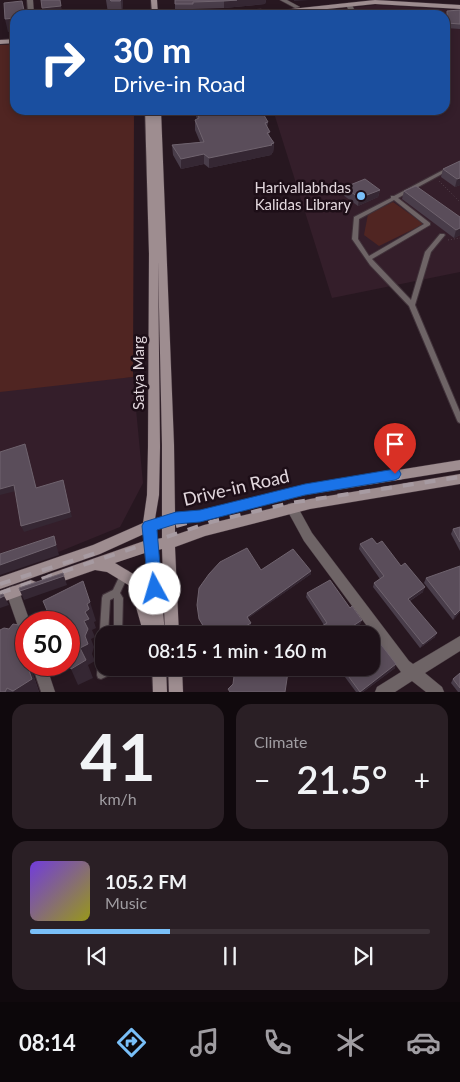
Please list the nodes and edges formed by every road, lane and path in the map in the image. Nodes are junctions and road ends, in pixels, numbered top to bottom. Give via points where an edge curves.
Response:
1 (283, 0) edge
2 (368, 0) edge
3 (412, 0) edge
4 (400, 1) edge
5 (349, 5) junction
6 (460, 5) edge
7 (297, 7) junction
8 (270, 10) edge
9 (302, 10) edge
10 (352, 10) edge
11 (151, 115) edge
12 (155, 115) edge
13 (153, 123) junction
14 (458, 164) edge
15 (434, 176) junction
16 (393, 197) junction
17 (460, 202) edge
18 (442, 235) dead end
19 (368, 259) junction
20 (412, 305) junction
21 (460, 420) edge
22 (460, 464) edge
23 (460, 479) edge
24 (292, 508) junction
25 (168, 520) junction
26 (149, 526) junction
27 (168, 542) junction
28 (150, 546) junction
29 (96, 563) junction
30 (125, 574) junction
31 (0, 583) edge
32 (116, 593) junction
33 (6, 594) edge
34 (15, 611) edge
35 (104, 626) edge
36 (118, 626) edge
37 (148, 626) edge
38 (157, 626) edge
39 (172, 626) edge
40 (460, 644) edge
41 (412, 673) junction
42 (42, 676) edge
43 (159, 676) edge
44 (175, 676) edge
45 (48, 692) edge
46 (160, 692) edge
47 (176, 692) edge
48 (382, 692) edge
49 (436, 692) edge

1 - 7 street
2 - 7 main road
3 - 6 main road
4 - 5 main road
4 - 6 main road
5 - 9 main road
5 - 10 street
7 - 8 main road
11 - 13 main road, Satya Marg
12 - 13 main road, Satya Marg
13 - 25 main road, Satya Marg
13 - 26 main road, Satya Marg via 154,447
14 - 15 lane
15 - 16 lane
15 - 17 path
16 - 19 lane via 356,218 355,239
16 - 19 lane via 428,224
18 - 20 lane via 428,252
19 - 20 lane
20 - 21 lane
22 - 25 main road, Drive-in Road via 305,490 200,516
23 - 24 main road
24 - 27 main road
24 - 41 street via 308,537
25 - 26 main road, Drive-in Road
25 - 27 main road, Satya Marg
26 - 28 main road, Satya Marg
26 - 31 main road, Drive-in Road via 96,550
27 - 28 main road
27 - 39 main road, Satya Marg
28 - 29 main road
28 - 38 main road, Satya Marg
29 - 30 main road
29 - 33 main road
30 - 32 lane
30 - 37 main road via 135,582
32 - 35 lane via 106,598
32 - 36 lane via 119,598
33 - 34 street
40 - 41 street
41 - 48 street
41 - 49 street
42 - 45 street
43 - 46 main road
44 - 47 main road

